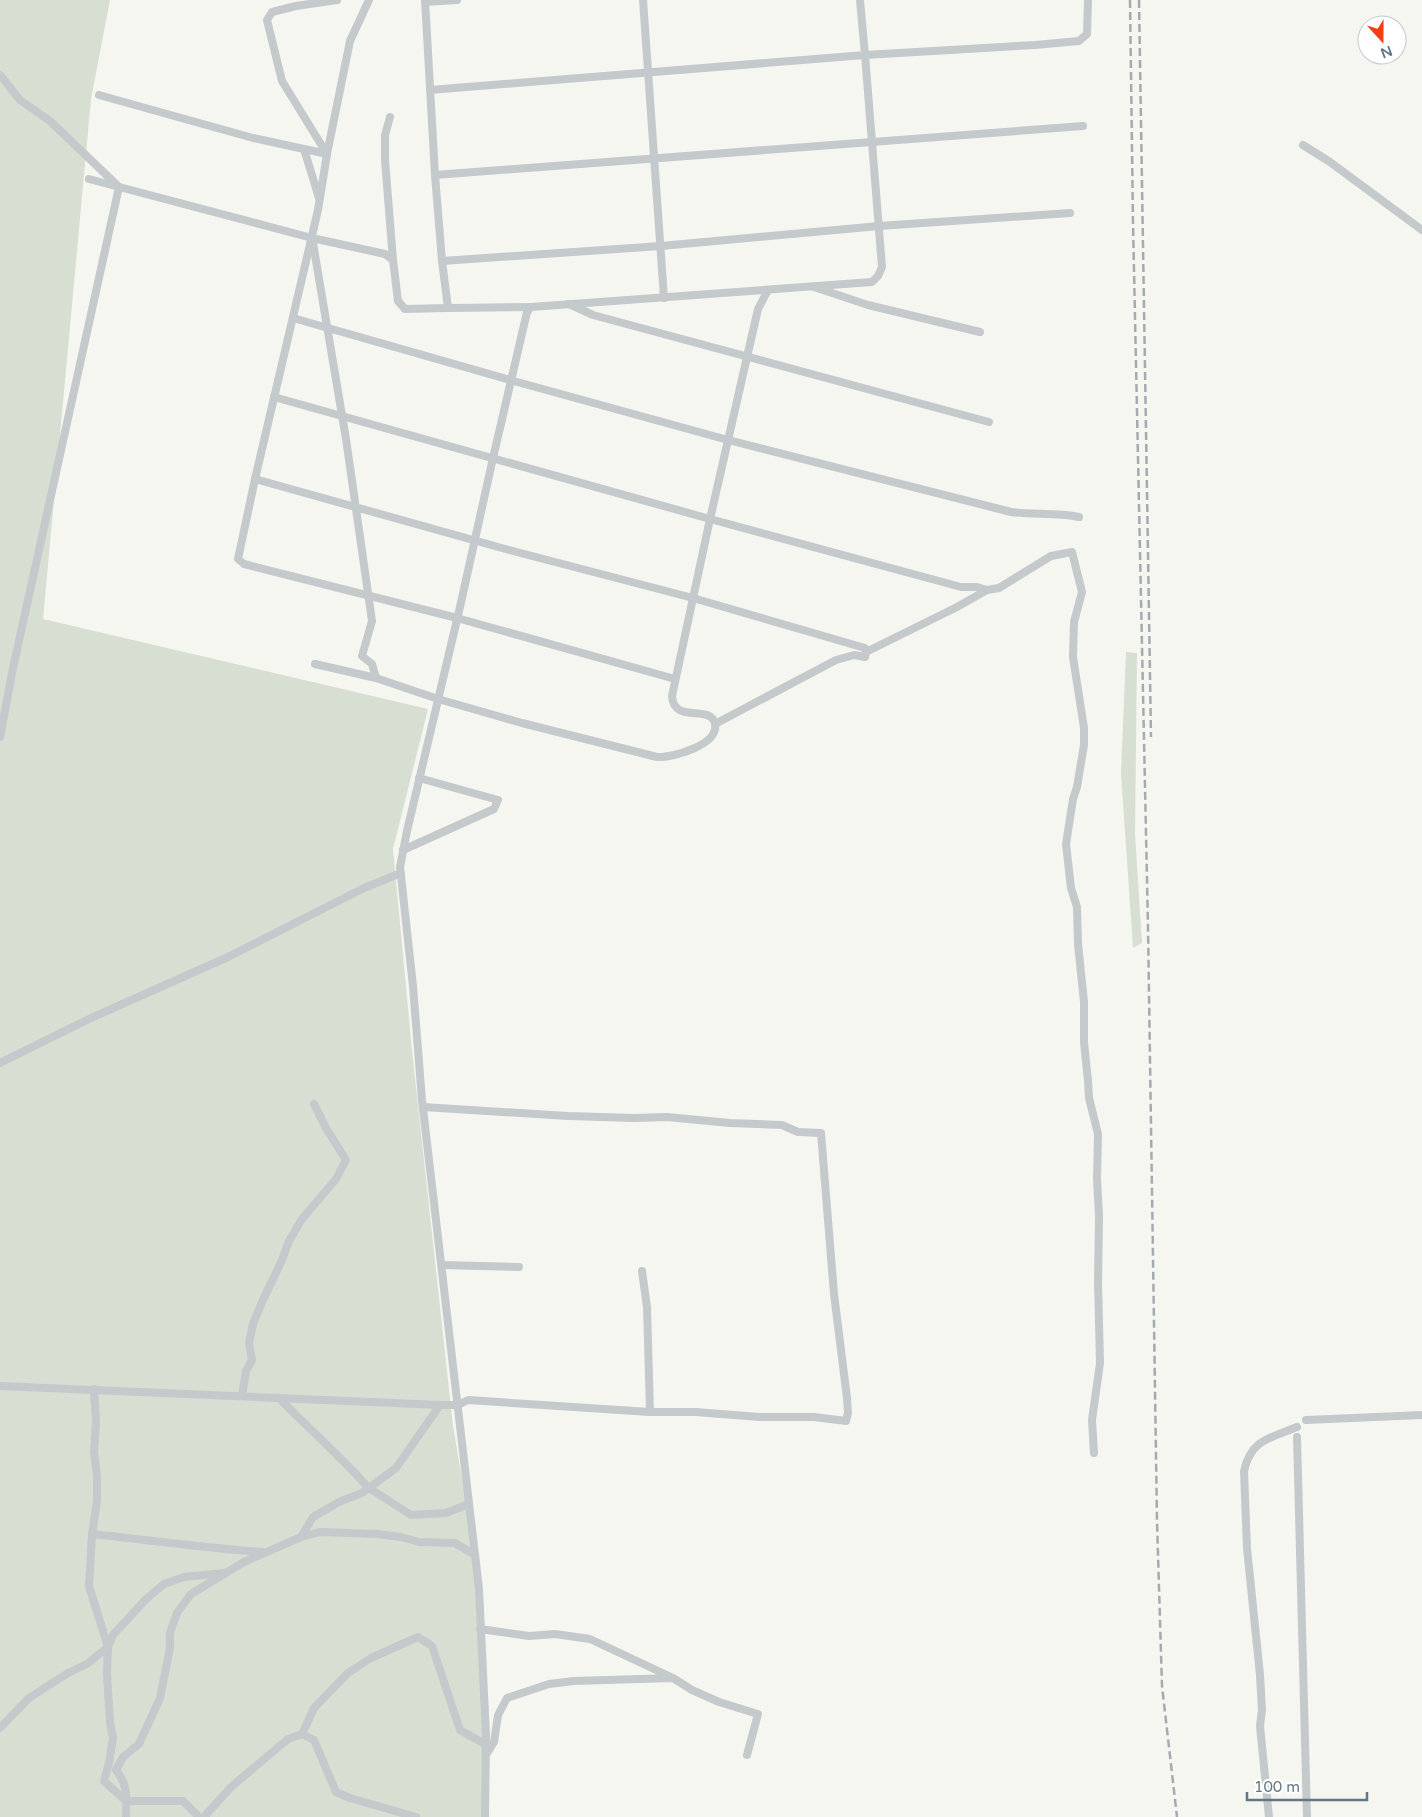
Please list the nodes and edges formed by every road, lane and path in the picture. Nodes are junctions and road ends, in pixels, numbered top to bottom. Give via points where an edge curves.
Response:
1 (337, 0) edge
2 (368, 0) edge
3 (458, 0) edge
4 (643, 0) edge
5 (860, 0) edge
6 (1088, 0) edge
7 (425, 1) edge
8 (864, 55) junction
9 (648, 72) junction
10 (0, 75) edge
11 (430, 90) junction
12 (99, 95) dead end
13 (390, 117) dead end
14 (1083, 126) dead end
15 (872, 141) junction
16 (1302, 144) dead end
17 (304, 149) junction
18 (327, 154) junction
19 (654, 158) junction
20 (435, 175) junction
21 (88, 179) dead end
22 (119, 187) junction
23 (319, 200) junction
24 (1070, 213) dead end
25 (879, 226) junction
26 (1422, 230) edge
27 (312, 238) junction
28 (661, 246) junction
29 (392, 260) junction
30 (442, 261) junction
31 (812, 286) junction
32 (768, 290) junction
33 (664, 298) junction
34 (567, 303) junction
35 (531, 307) junction
36 (448, 308) junction
37 (293, 318) junction
38 (327, 327) junction
39 (980, 332) dead end
40 (747, 358) junction
41 (510, 380) junction
42 (274, 397) junction
43 (342, 417) junction
44 (989, 422) dead end
45 (728, 440) junction
46 (492, 458) junction
47 (255, 479) junction
48 (356, 506) junction
49 (1079, 517) dead end
50 (710, 519) junction
51 (474, 540) junction
52 (987, 590) junction
53 (368, 596) junction
54 (693, 598) junction
55 (457, 618) junction
56 (866, 652) junction
57 (315, 664) dead end
58 (376, 678) junction
59 (675, 679) junction
60 (438, 699) junction
61 (715, 724) junction
62 (0, 738) edge
63 (420, 778) junction
64 (403, 850) junction
65 (401, 873) junction
66 (0, 1063) edge
67 (314, 1104) dead end
68 (423, 1107) junction
69 (442, 1265) junction
70 (519, 1267) dead end
71 (642, 1270) dead end
72 (0, 1386) edge
73 (94, 1389) junction
74 (242, 1396) junction
75 (280, 1398) junction
76 (440, 1405) junction
77 (458, 1405) junction
78 (650, 1412) junction
79 (1422, 1415) edge
80 (1306, 1420) dead end
81 (1297, 1427) dead end
82 (1297, 1437) dead end
83 (1094, 1454) dead end
84 (469, 1504) junction
85 (92, 1534) junction
86 (301, 1537) junction
87 (265, 1552) junction
88 (475, 1555) junction
89 (225, 1572) junction
90 (480, 1629) junction
91 (108, 1647) junction
92 (672, 1678) junction
93 (0, 1728) edge
94 (302, 1734) junction
95 (485, 1744) junction
96 (747, 1755) dead end
97 (485, 1756) junction
98 (126, 1801) junction
99 (126, 1817) edge
100 (199, 1817) edge
101 (204, 1817) edge
102 (416, 1817) edge
103 (485, 1817) edge
104 (1269, 1817) edge
105 (1307, 1817) edge

1 - 18 street via 272,12 267,20 282,81
2 - 18 street via 350,41
3 - 7 street
4 - 9 street
5 - 8 street
6 - 8 street via 1087,34 1079,41
7 - 11 street
8 - 9 street
8 - 15 street
9 - 11 street
9 - 19 street
10 - 22 street via 20,100 50,121
11 - 20 street
12 - 17 street
13 - 29 street via 385,135
14 - 15 street
15 - 19 street
15 - 25 street
16 - 26 street
17 - 18 street
17 - 23 street
18 - 23 street
19 - 20 street
19 - 28 street
20 - 30 street
21 - 22 street
22 - 27 street
22 - 62 street
23 - 27 street
24 - 25 street
25 - 28 street
25 - 31 street via 882,267 872,282
27 - 29 street via 384,254
27 - 37 street
27 - 38 street
28 - 30 street
28 - 33 street
29 - 36 street via 398,301 404,309
30 - 36 street
31 - 32 street
31 - 39 street via 868,305
32 - 33 street
32 - 40 street via 758,309
33 - 34 street
34 - 35 street
34 - 40 street via 593,315
35 - 36 street
35 - 41 street
37 - 38 street
37 - 42 street
38 - 41 street
38 - 43 street
40 - 44 street
40 - 45 street
41 - 45 street
41 - 46 street
42 - 43 street
42 - 47 street
43 - 46 street
43 - 48 street
45 - 49 street via 1011,512
45 - 50 street
46 - 50 street
46 - 51 street
47 - 48 street
47 - 53 street via 238,559 240,562
48 - 51 street
48 - 53 street
50 - 52 street via 961,587
50 - 54 street
51 - 54 street
51 - 55 street
52 - 56 street
52 - 83 street via 999,588 1052,556 1072,552 1082,592 1074,622 1073,657 1084,746 1066,844 1071,888 1077,907 1088,1081 1098,1134 1100,1364 1092,1420
53 - 55 street
53 - 58 street via 372,621 362,656 372,664
54 - 56 street via 862,646
54 - 59 street
55 - 59 street
55 - 60 street
56 - 61 street via 865,657 854,655 836,660
57 - 58 street
58 - 60 street
59 - 61 street via 672,696 675,707 684,713 705,714
60 - 61 street via 666,758 711,739
60 - 63 street
63 - 64 street
63 - 64 street via 498,800 494,809
64 - 65 street
65 - 66 street
65 - 68 street
67 - 74 street via 346,1160 336,1179 302,1219 262,1302 253,1324 249,1343 252,1360 246,1371
68 - 69 street
68 - 78 street via 568,1116 667,1117 782,1125 798,1132 821,1133 834,1294 847,1398 846,1421 814,1417
69 - 70 street
69 - 77 street
71 - 78 street
72 - 73 street
73 - 74 street
73 - 85 street via 97,1501
74 - 75 street
75 - 76 street
75 - 84 street via 366,1485 411,1515 446,1513
76 - 77 street
76 - 86 street via 396,1468 362,1493 312,1517
77 - 78 street via 468,1400
77 - 84 street
79 - 80 street
81 - 104 street via 1256,1445 1247,1458 1244,1471 1246,1548 1260,1675 1260,1726
82 - 105 street
84 - 88 street
85 - 87 street
85 - 91 street via 89,1586
86 - 87 street
86 - 88 street via 320,1532 378,1534 419,1542 455,1543
87 - 89 street
88 - 90 street
89 - 91 street via 184,1577 156,1588 113,1635
89 - 98 street via 191,1594 177,1613 170,1633 160,1698 139,1744 123,1757 116,1770 126,1788
90 - 92 street via 528,1636 555,1634 590,1639
90 - 95 street
91 - 93 street via 87,1664 29,1698
91 - 98 street via 113,1738 104,1781
92 - 96 street via 692,1690 758,1714
92 - 97 street via 549,1684 507,1698 498,1715 494,1742
94 - 95 street via 314,1708 348,1673 371,1658 418,1637 432,1646 460,1730
94 - 101 street via 288,1739 231,1787
94 - 102 street via 314,1740 336,1792
95 - 97 street
97 - 103 street
98 - 99 street
98 - 100 street via 184,1801

